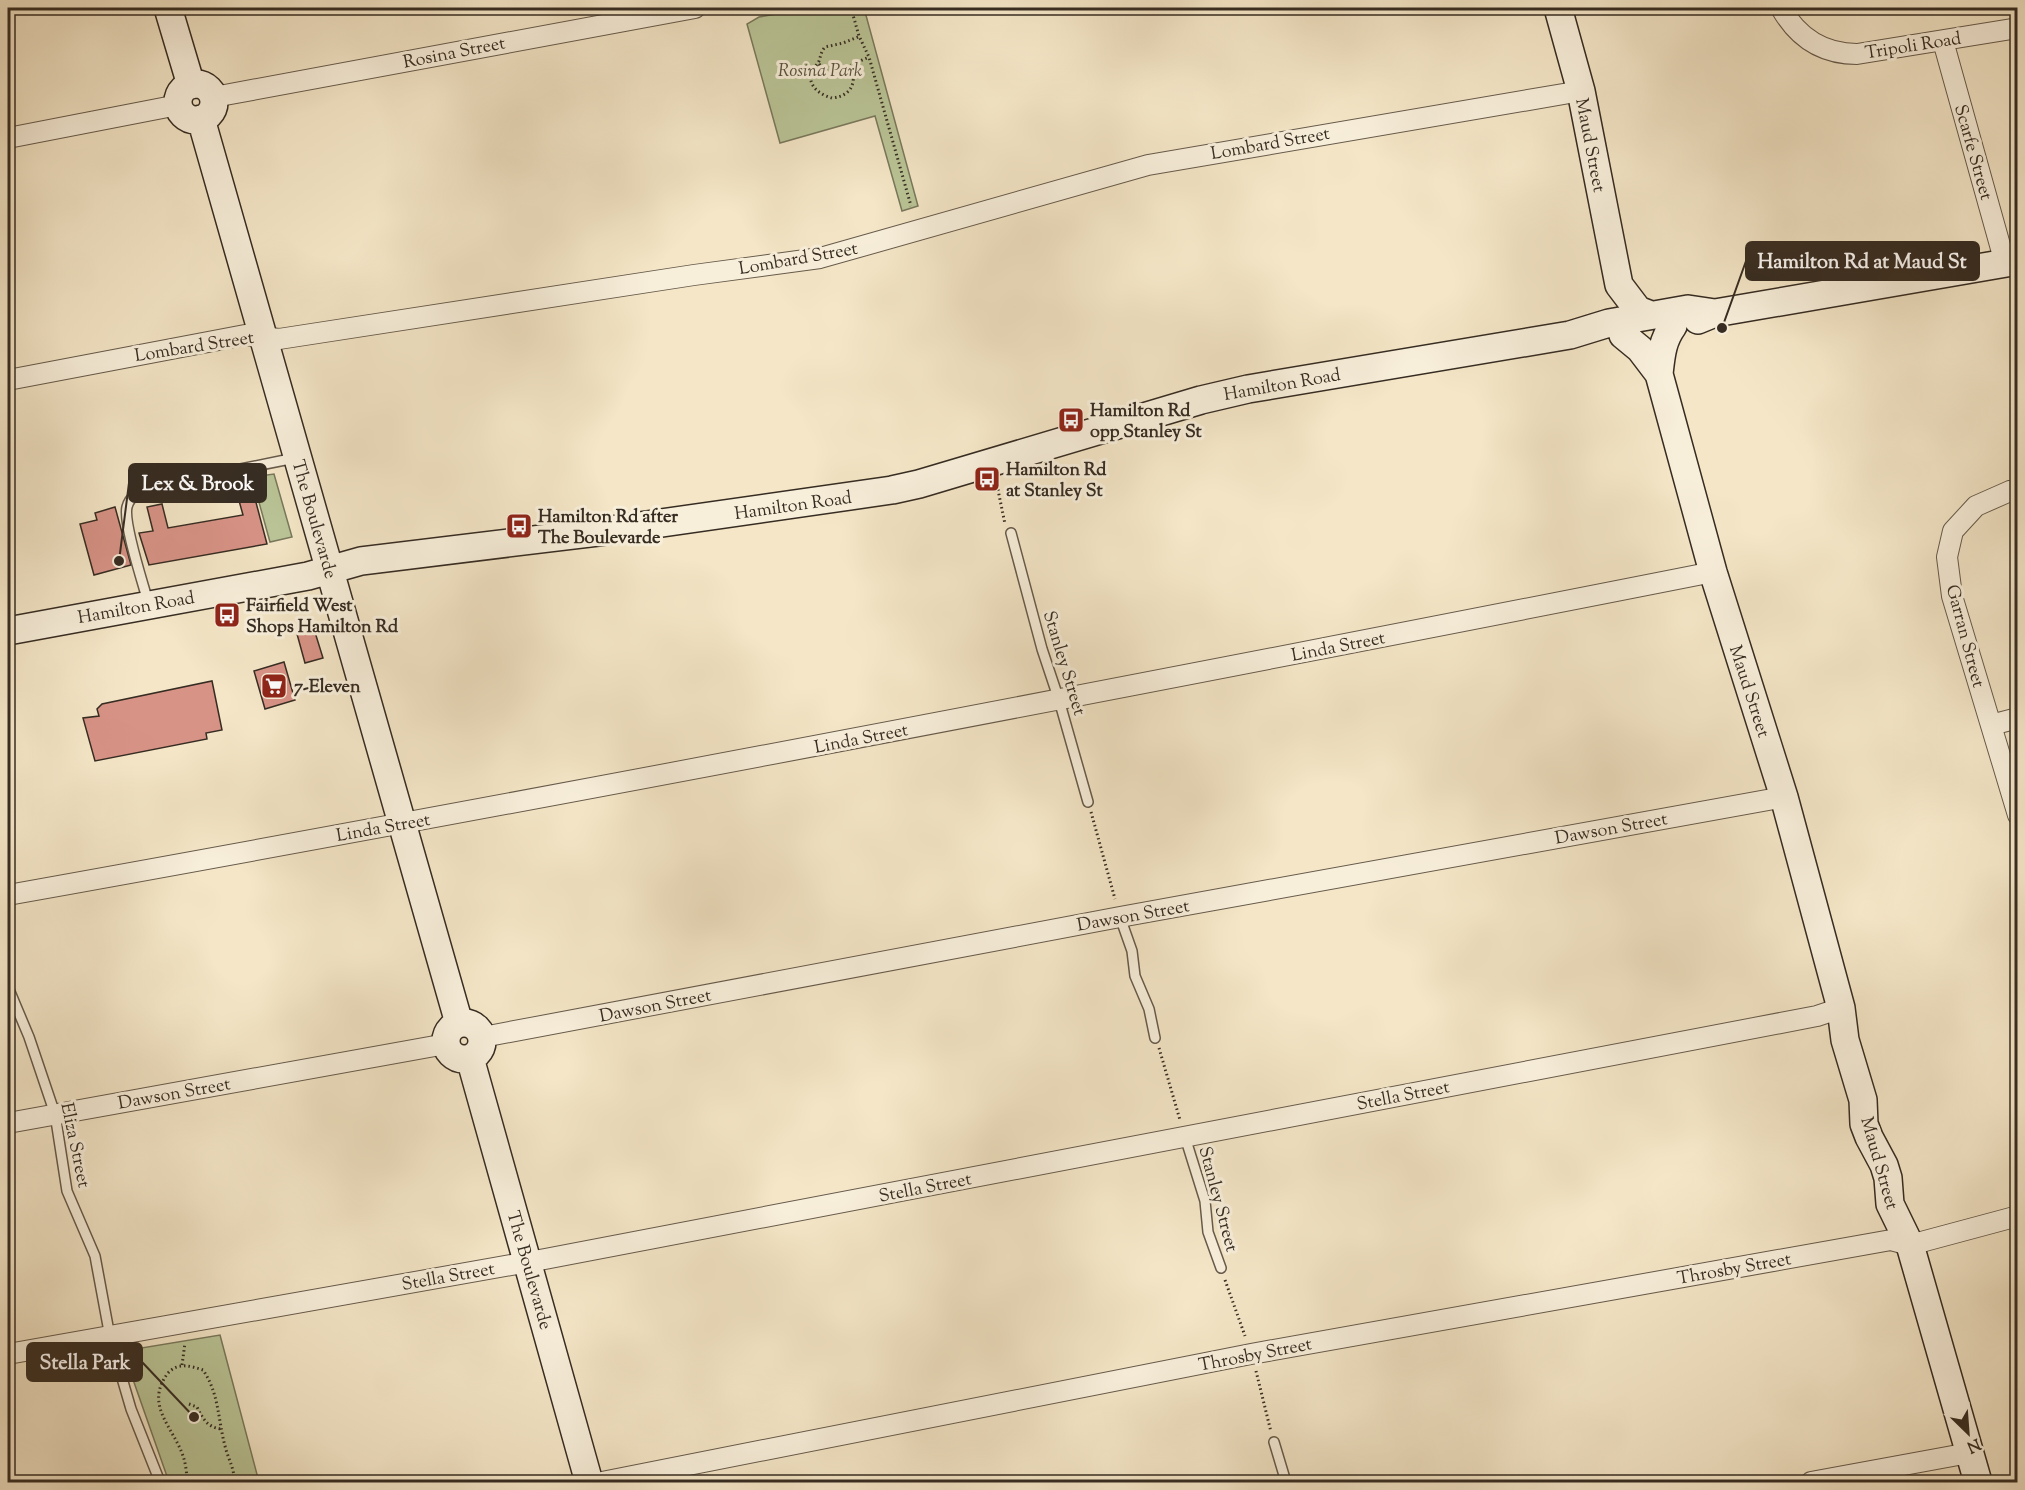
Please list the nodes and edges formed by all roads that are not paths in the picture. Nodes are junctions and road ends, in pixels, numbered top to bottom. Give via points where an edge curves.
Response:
1 (168, 8) edge
2 (695, 8) edge
3 (1558, 8) edge
4 (1781, 8) edge
5 (2018, 28) edge
6 (1943, 41) junction
7 (1581, 91) junction
8 (196, 101) junction
9 (8, 138) edge
10 (2011, 262) edge
11 (1619, 285) junction
12 (1662, 320) junction
13 (1612, 331) junction
14 (262, 335) junction
15 (1659, 374) junction
16 (8, 380) edge
17 (297, 457) junction
18 (2018, 490) edge
19 (1011, 533) road end
20 (330, 570) junction
21 (1713, 572) junction
22 (149, 604) junction
23 (8, 631) edge
24 (1059, 700) junction
25 (2018, 718) edge
26 (1991, 725) junction
27 (1784, 797) junction
28 (1088, 802) road end
29 (2018, 815) edge
30 (403, 824) junction
31 (8, 895) edge
32 (1120, 917) junction
33 (8, 987) edge
34 (1841, 1008) junction
35 (453, 1033) junction
36 (1155, 1038) road end
37 (476, 1048) junction
38 (55, 1114) junction
39 (8, 1123) edge
40 (1185, 1137) junction
41 (2018, 1216) edge
42 (1910, 1245) junction
43 (528, 1262) junction
44 (1221, 1268) road end
45 (110, 1337) junction
46 (8, 1354) edge
47 (1274, 1442) road end
48 (1969, 1453) junction
49 (160, 1482) edge
50 (589, 1482) edge
51 (602, 1482) edge
52 (1286, 1482) edge
53 (1811, 1482) edge
54 (1978, 1482) edge

1 - 8 street, The Boulevarde
2 - 8 street, Rosina Street
3 - 7 street, Maud Street
4 - 6 street, Tripoli Road via 1806,49 1857,54
5 - 6 street, Tripoli Road
6 - 10 street, Scarfe Street
7 - 11 street, Maud Street
7 - 14 street, Lombard Street via 1148,165 820,258 279,339
8 - 9 street, Rosina Street
8 - 14 street, The Boulevarde
10 - 12 street, Hamilton Road via 1715,313 1688,309
11 - 12 street, Maud Street via 1638,310
11 - 13 street, Maud Street
12 - 13 street, Hamilton Road
12 - 15 street, Maud Street via 1666,335
13 - 15 street, Maud Street via 1640,349
13 - 20 street, Hamilton Road via 1201,399 892,490 368,560
14 - 16 street, Lombard Street
14 - 17 street, The Boulevarde
15 - 21 street, Maud Street
17 - 20 street, The Boulevarde
17 - 22 lane via 151,487 135,494 127,507 128,523
18 - 26 street, Garran Street via 1976,507 1953,531 1947,557 1952,596
19 - 24 lane, Stanley Street
20 - 22 street, Hamilton Road
20 - 30 street, The Boulevarde
21 - 24 street, Linda Street
21 - 27 street, Maud Street
22 - 23 street, Hamilton Road
24 - 28 lane, Stanley Street
24 - 30 street, Linda Street
25 - 26 street
26 - 29 street, Garran Street
27 - 32 street, Dawson Street
27 - 34 street, Maud Street
30 - 31 street, Linda Street
30 - 35 street, The Boulevarde
32 - 36 lane
32 - 37 street, Dawson Street
33 - 38 lane, Eliza Street
34 - 40 street, Stella Street via 1817,1016
34 - 42 street, Maud Street via 1878,1093 1880,1127 1902,1171
35 - 37 street via 465,1022 477,1027
35 - 38 street, Dawson Street
37 - 43 street, The Boulevarde
38 - 39 street, Dawson Street
38 - 45 lane, Eliza Street via 66,1191 95,1256
40 - 43 street, Stella Street
40 - 44 lane, Stanley Street
41 - 42 street
42 - 48 street, Maud Street
42 - 51 street, Throsby Street via 1891,1240 1251,1354
43 - 45 street, Stella Street
43 - 50 street, The Boulevarde
45 - 46 street, Stella Street
45 - 49 lane, Eliza Street via 131,1409
47 - 52 lane
48 - 53 street
48 - 54 street, Maud Street

